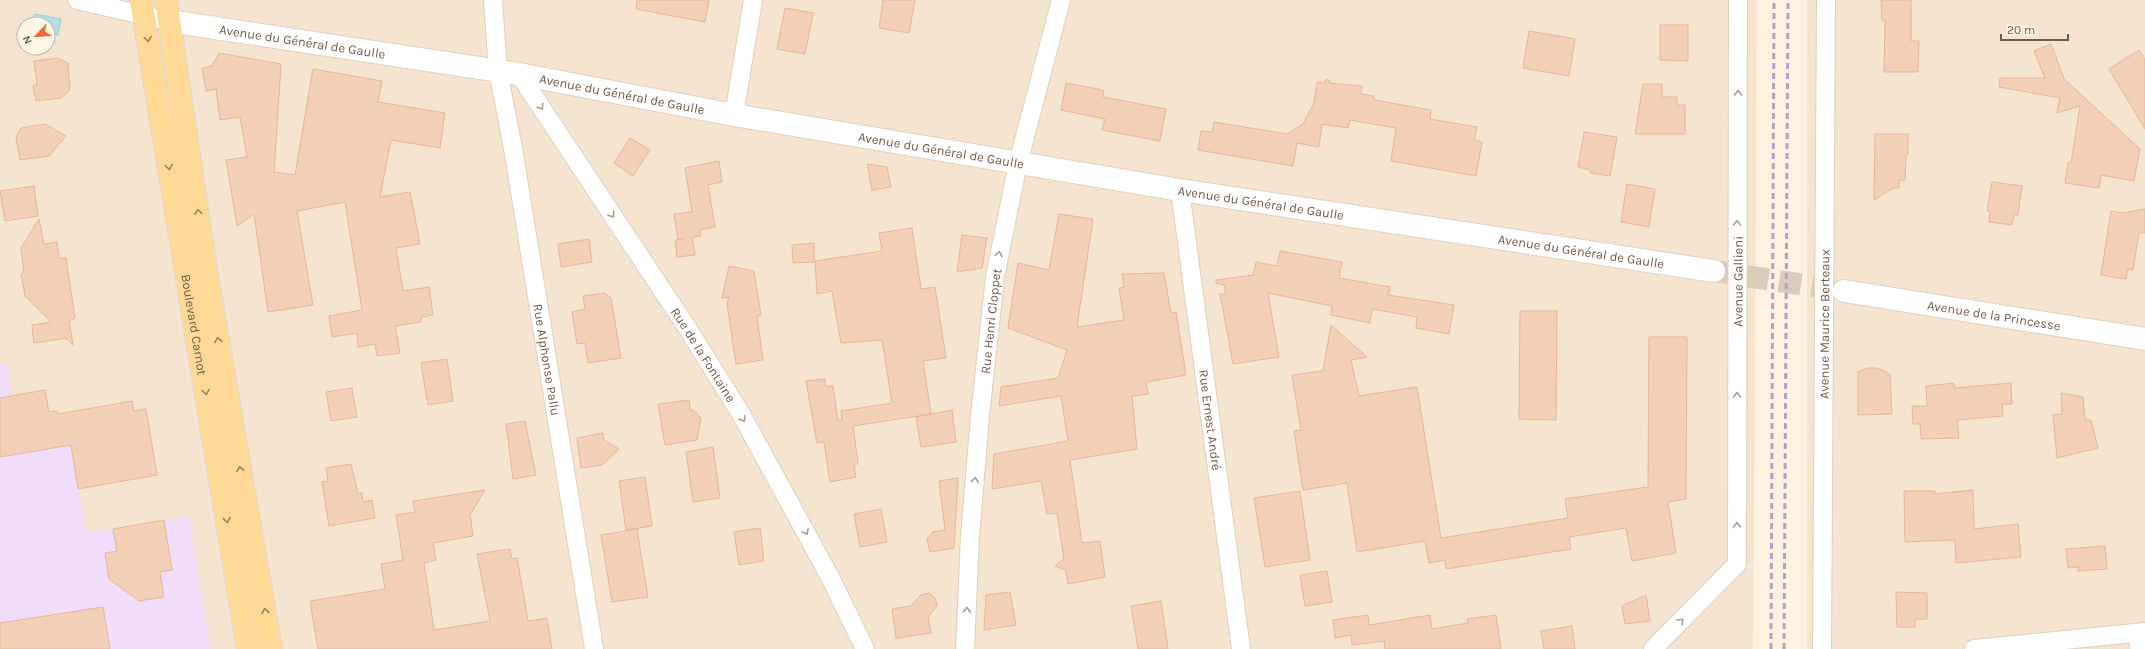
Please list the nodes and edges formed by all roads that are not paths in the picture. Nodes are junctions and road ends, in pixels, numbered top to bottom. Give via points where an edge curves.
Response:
1 (77, 0) edge
2 (493, 0) edge
3 (753, 0) edge
4 (1062, 0) edge
5 (1738, 0) edge
6 (1826, 0) edge
7 (143, 7) edge
8 (168, 10) edge
9 (498, 71) junction
10 (519, 74) junction
11 (734, 115) junction
12 (1018, 163) junction
13 (1180, 190) junction
14 (1714, 271) tunnel mouth
15 (1844, 291) tunnel mouth
16 (2145, 339) edge
17 (2140, 638) edge
18 (248, 649) edge
19 (271, 649) edge
20 (594, 649) edge
21 (865, 649) edge
22 (965, 649) edge
23 (1241, 649) edge
24 (1653, 649) edge
25 (1822, 649) edge
26 (1974, 649) edge

1 - 7 street
2 - 9 street, Rue Alphonse Pallu
3 - 11 street
4 - 12 street, Rue Henri Cloppet
24 -> 5 street, Avenue Gallieni via 1737,564
6 - 25 street, Avenue Maurice Berteaux
7 - 8 street
7 -> 18 main road, Boulevard Carnot
8 - 9 street, Avenue du Général de Gaulle
19 -> 8 main road, Boulevard Carnot via 206,270
9 - 10 street, Avenue du Général de Gaulle
9 - 20 street, Rue Alphonse Pallu via 513,148
10 - 11 street, Avenue du Général de Gaulle
10 -> 21 street, Rue de la Fontaine via 741,414 830,577
11 - 12 street, Avenue du Général de Gaulle
12 - 13 street, Avenue du Général de Gaulle
22 -> 12 street, Rue Henri Cloppet via 973,499 995,277
13 - 14 street, Avenue du Général de Gaulle
13 - 23 street, Rue Ernest André
15 - 16 street, Avenue de la Princesse
17 - 26 street

